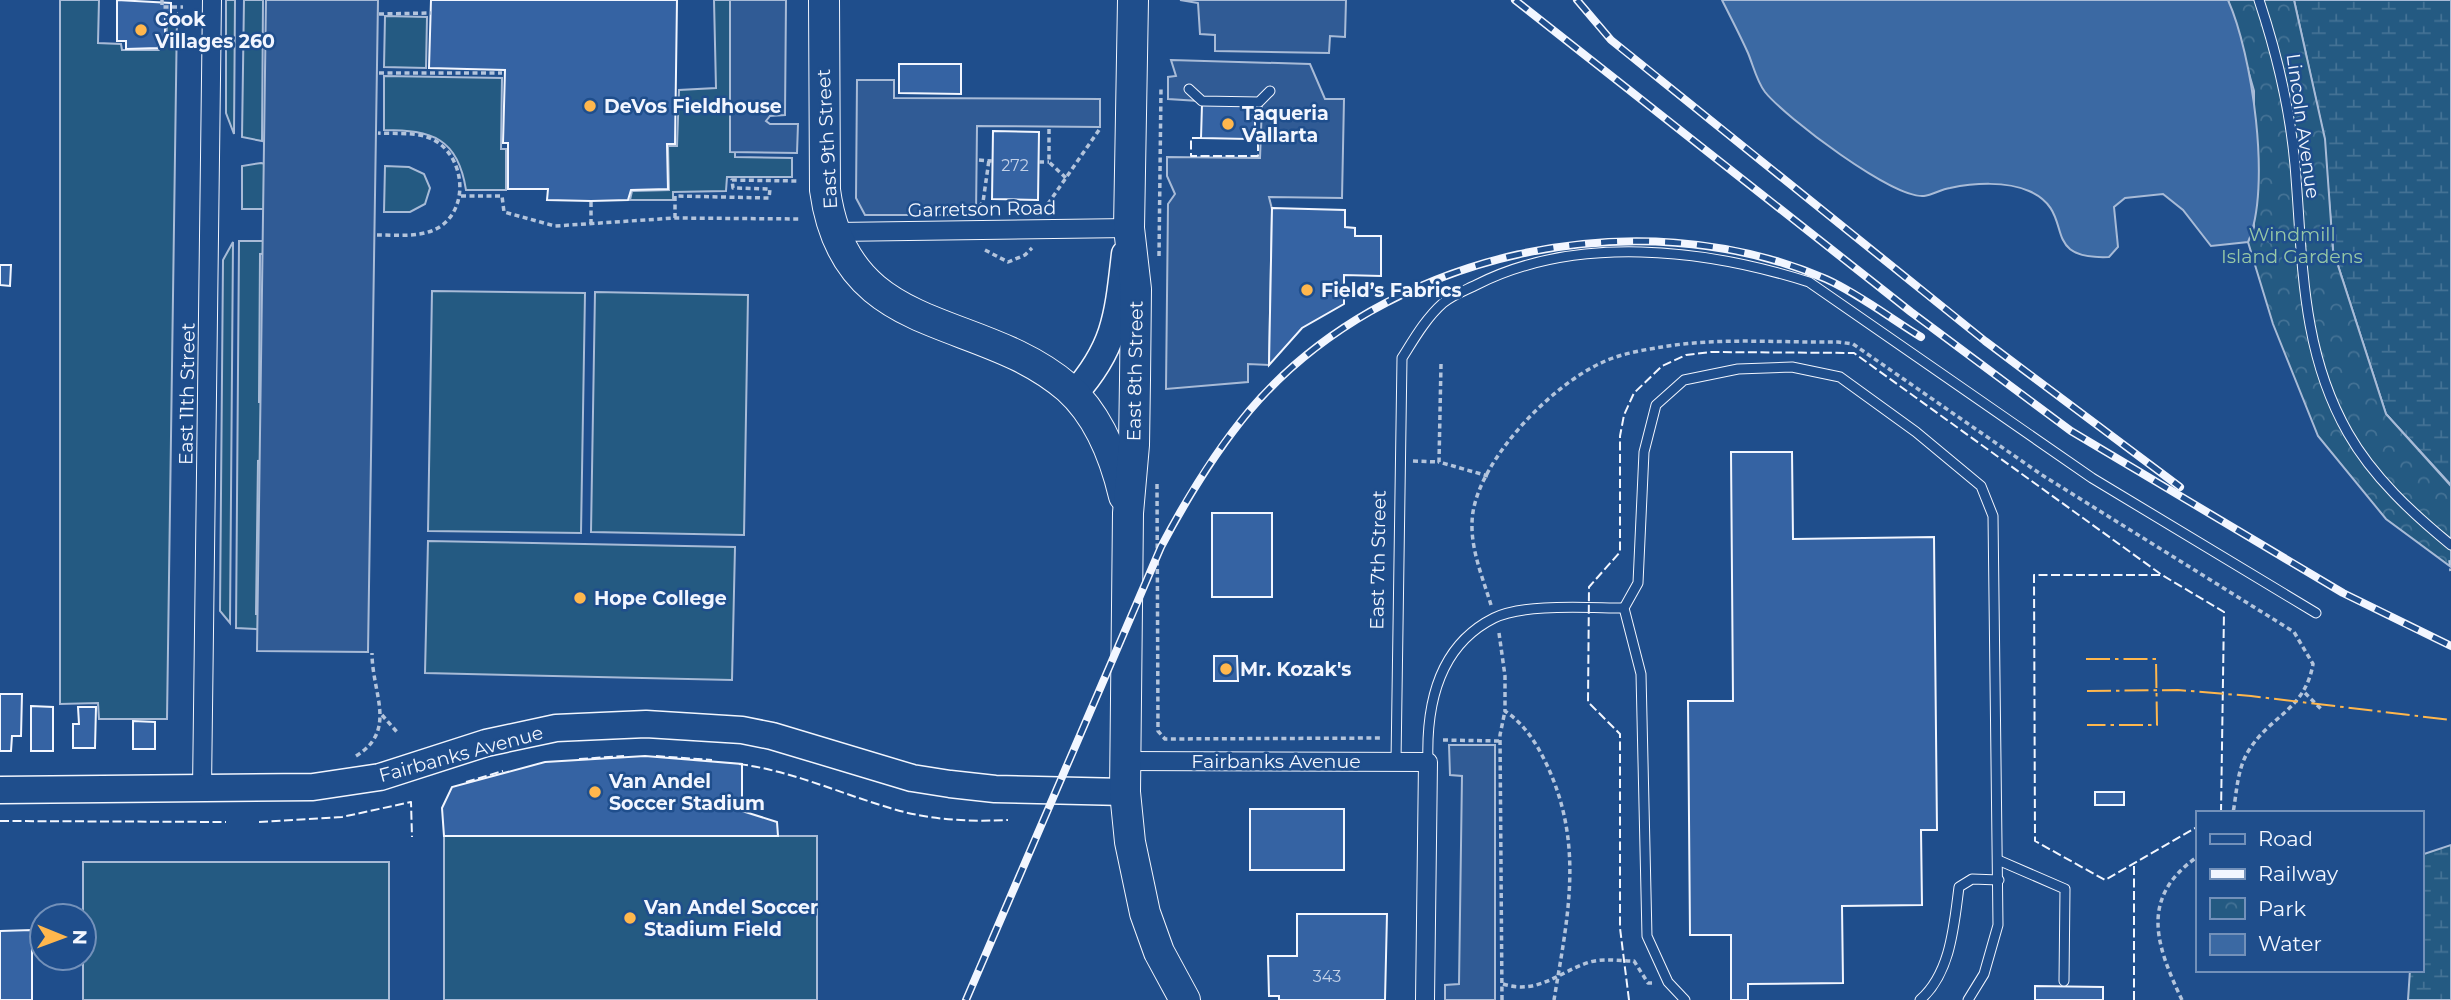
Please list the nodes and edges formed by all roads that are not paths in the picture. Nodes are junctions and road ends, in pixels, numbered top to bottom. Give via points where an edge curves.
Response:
1 (212, 0) edge
2 (824, 0) edge
3 (1133, 0) edge
4 (2259, 0) edge
5 (1189, 89) dead end
6 (1270, 91) dead end
7 (1129, 228) junction
8 (836, 232) junction
9 (1074, 394) junction
10 (1128, 513) junction
11 (2451, 545) edge
12 (1624, 608) junction
13 (2316, 613) dead end
14 (1125, 761) junction
15 (1396, 762) junction
16 (1428, 762) junction
17 (202, 789) junction
18 (0, 790) edge
19 (1125, 792) junction
20 (1998, 860) junction
21 (1999, 880) junction
22 (2064, 981) dead end
23 (1185, 1000) edge
24 (1425, 1000) edge
25 (1685, 1000) edge
26 (1920, 1000) edge
27 (1968, 1000) edge

1 - 17 street, East 11th Street
2 - 8 main road, East 9th Street via 825,190
3 - 7 main road, East 8th Street
4 - 11 lane, Lincoln Avenue via 2285,97 2302,289 2316,362 2348,434 2411,512
5 - 6 lane via 1202,101 1259,102
7 - 8 street, Garretson Road via 981,239
7 - 9 street, East 8th Street via 1109,345
7 - 10 main road, East 8th Street via 1136,289 1134,445
8 - 9 main road, East 9th Street via 861,277 888,300 1027,360
9 - 10 main road, East 8th Street via 1103,436
10 - 14 main road, East 8th Street
12 - 16 lane via 1558,608 1496,617 1454,650 1431,696
12 - 20 lane via 1638,583 1644,452 1656,405 1685,380 1738,369 1791,367 1840,377 1981,486 1993,516
12 - 25 lane via 1640,674 1647,936 1668,982
13 - 15 lane, East 7th Street via 2092,478 1809,282 1765,268 1666,251 1596,254 1507,269 1445,301 1402,358
14 - 15 street, Fairbanks Avenue
14 - 19 main road, East 8th Street
15 - 16 street, Fairbanks Avenue
16 - 24 street
17 - 18 street, Fairbanks Avenue
17 - 19 street, Fairbanks Avenue via 349,782 556,728 646,724 707,725 762,734 950,785
19 - 23 main road, East 8th Street via 1145,913 1159,952
20 - 21 lane
20 - 22 lane via 2064,889
21 - 26 lane via 1972,879 1959,887 1952,941 1932,989
21 - 27 lane via 1998,925 1984,974

